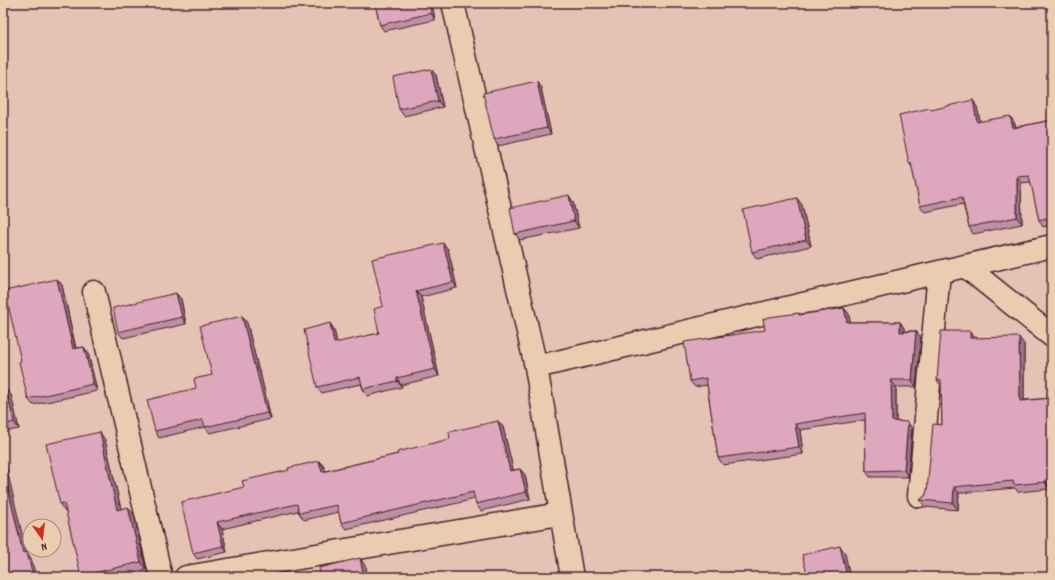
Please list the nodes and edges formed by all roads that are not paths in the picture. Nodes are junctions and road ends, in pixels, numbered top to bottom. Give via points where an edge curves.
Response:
1 (453, 3) edge
2 (1052, 246) edge
3 (965, 266) junction
4 (939, 272) junction
5 (94, 292) dead end
6 (1052, 336) edge
7 (536, 367) junction
8 (919, 496) dead end
9 (560, 514) junction
10 (161, 577) edge
11 (186, 577) edge
12 (572, 577) edge

1 - 7 street
2 - 3 street
3 - 4 street
3 - 6 street
4 - 7 street
4 - 8 street
5 - 10 street
7 - 9 street
9 - 11 street
9 - 12 street

